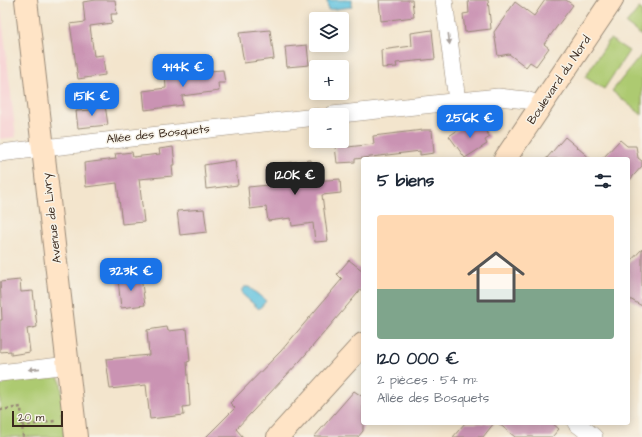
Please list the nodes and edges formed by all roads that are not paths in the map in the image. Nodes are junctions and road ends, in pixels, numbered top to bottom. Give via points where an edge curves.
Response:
1 (26, 0) edge
2 (444, 0) edge
3 (612, 0) edge
4 (457, 101) junction
5 (541, 106) junction
6 (349, 113) edge
7 (309, 118) edge
8 (43, 147) junction
9 (0, 153) edge
10 (506, 157) edge
11 (361, 346) edge
12 (68, 365) junction
13 (0, 373) edge
14 (579, 425) edge
15 (75, 427) edge
16 (278, 437) edge
17 (594, 437) edge

1 - 8 main road, Avenue de Livry
2 -> 4 street
3 - 5 main road, Boulevard du Nord
4 - 5 street via 498,97 526,100
4 - 6 street
5 - 10 main road, Boulevard du Nord
7 - 8 street, Allée des Bosquets
8 - 9 street, Allée des Bosquets
8 - 12 main road, Avenue de Livry
11 - 16 main road
12 -> 13 street
12 - 15 main road, Avenue de Livry
14 - 17 street

